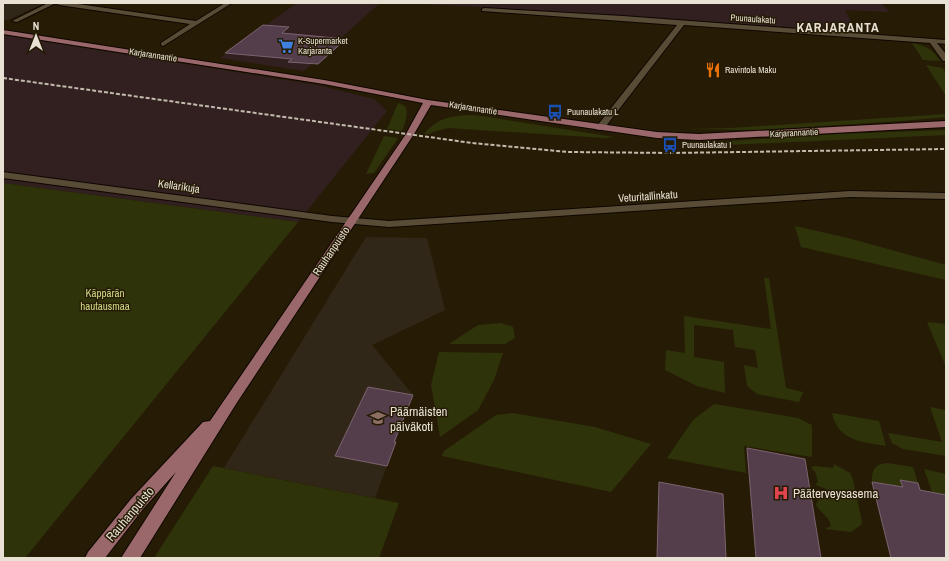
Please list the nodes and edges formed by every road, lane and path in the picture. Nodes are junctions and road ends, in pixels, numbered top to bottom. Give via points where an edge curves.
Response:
1 (53, 3) edge
2 (59, 3) edge
3 (229, 3) edge
4 (484, 10) dead end
5 (15, 21) dead end
6 (196, 23) junction
7 (682, 23) junction
8 (3, 32) edge
9 (932, 41) junction
10 (946, 42) edge
11 (163, 44) dead end
12 (946, 59) edge
13 (428, 102) junction
14 (946, 124) edge
15 (600, 128) junction
16 (3, 175) edge
17 (946, 196) edge
18 (351, 221) junction
19 (231, 400) junction
20 (94, 558) edge
21 (130, 558) edge

1 - 5 street
2 - 6 street
3 - 6 street
4 - 7 street, Puunaulakatu
6 - 11 street
7 - 9 street, Puunaulakatu
7 - 15 street
8 - 13 main road, Karjarannantie via 292,76
9 - 10 street, Puunaulakatu
9 - 12 street
13 - 15 main road, Karjarannantie
13 - 18 main road, Rauhanpuisto via 410,134
14 - 15 main road, Karjarannantie via 699,137
16 - 18 street, Kellarikuja
17 - 18 street, Veturitallinkatu via 850,194 418,223
18 - 19 main road, Rauhanpuisto
19 - 20 main road, Rauhanpuisto via 137,504
19 - 21 main road, Rauhanpuisto

